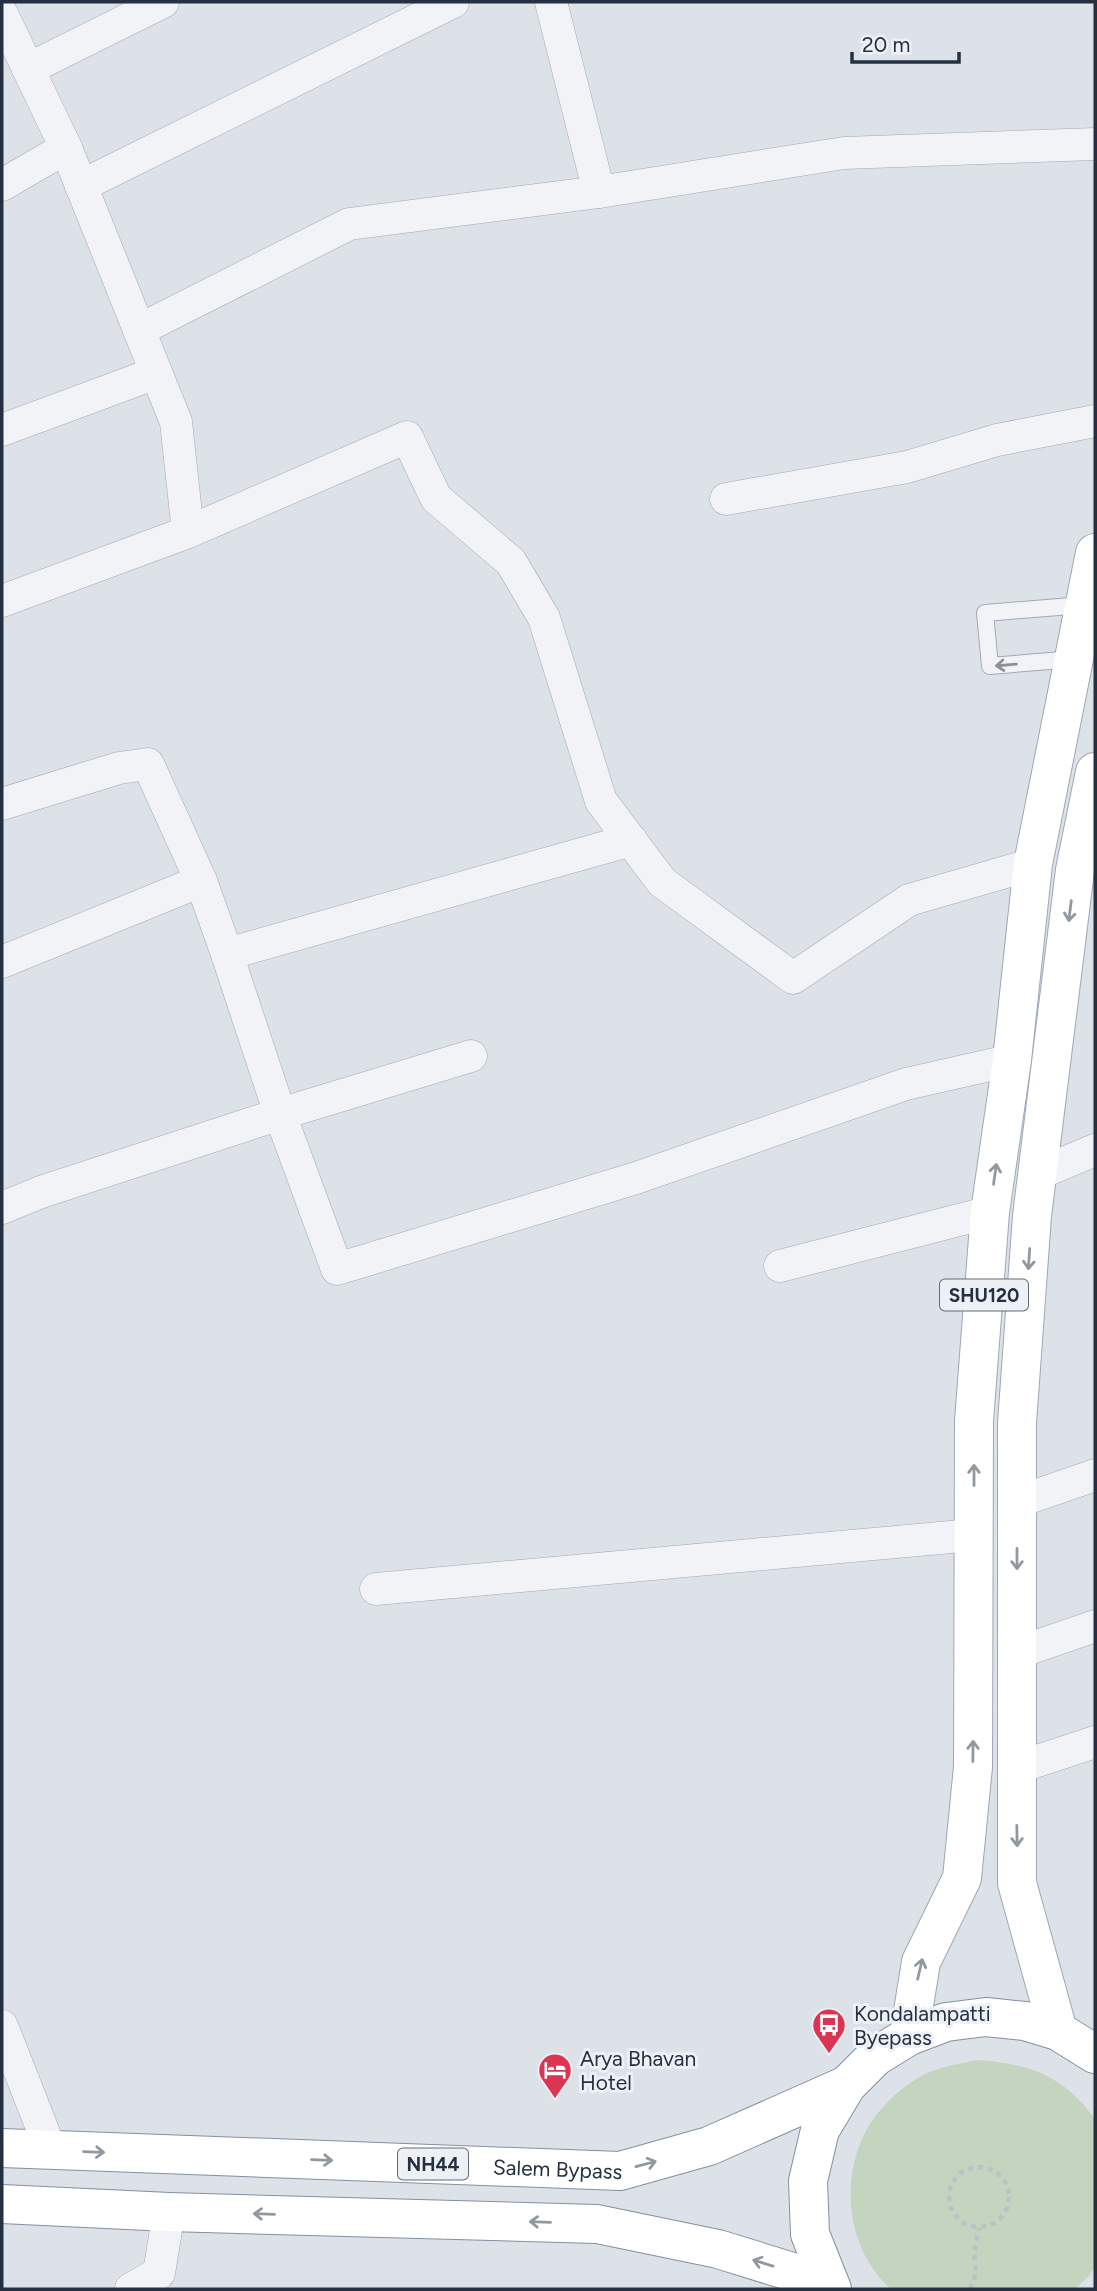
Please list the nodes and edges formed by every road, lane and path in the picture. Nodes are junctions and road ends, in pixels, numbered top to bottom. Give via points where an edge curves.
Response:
1 (163, 2) edge
2 (453, 2) edge
3 (551, 2) edge
4 (3, 20) edge
5 (28, 69) junction
6 (1095, 144) edge
7 (65, 148) junction
8 (2, 185) edge
9 (81, 186) junction
10 (599, 192) junction
11 (139, 330) junction
12 (156, 373) junction
13 (1095, 421) edge
14 (2, 430) edge
15 (726, 499) dead end
16 (188, 532) junction
17 (1095, 553) edge
18 (2, 601) edge
19 (1084, 605) junction
20 (1074, 659) junction
21 (1095, 772) edge
22 (2, 804) edge
23 (631, 841) junction
24 (1033, 864) junction
25 (1085, 868) edge
26 (201, 881) junction
27 (228, 954) junction
28 (2, 962) edge
29 (471, 1056) dead end
30 (1012, 1060) junction
31 (281, 1114) junction
32 (1095, 1150) edge
33 (1038, 1174) junction
34 (2, 1209) edge
35 (990, 1212) junction
36 (780, 1266) dead end
37 (1095, 1475) edge
38 (1017, 1502) junction
39 (973, 1535) junction
40 (376, 1589) dead end
41 (1095, 1626) edge
42 (1017, 1653) junction
43 (1095, 1742) edge
44 (1016, 1768) junction
45 (2, 2026) edge
46 (909, 2036) junction
47 (1084, 2045) edge
48 (847, 2084) junction
49 (2, 2148) edge
50 (51, 2151) junction
51 (2, 2204) edge
52 (169, 2212) junction
53 (979, 2228) junction
54 (830, 2286) edge
55 (131, 2289) edge
56 (971, 2289) edge

1 - 5 street
2 - 9 street
3 - 10 street
4 - 5 street
5 - 7 street
6 - 10 street via 845,153
7 - 8 street
7 - 9 street
9 - 11 street
10 - 11 street via 349,224
11 - 12 street
12 - 14 street
12 - 16 street via 176,422
13 - 15 street via 997,440 907,467
16 - 18 street
16 - 23 street via 407,438 436,498 511,562 544,618 601,802
17 - 19 main road, SHU120
19 - 20 main road, SHU120
20 -> 19 lane via 990,666 985,613
20 - 24 main road, SHU120
21 - 25 main road, SHU120
22 - 26 street via 119,768 148,764
23 - 24 street via 662,882 793,978 909,900
23 - 27 street
24 - 30 main road, SHU120
25 -> 33 main road, SHU120
26 - 27 street
26 - 28 street
27 - 31 street
29 - 31 street
30 - 31 street via 906,1084 636,1178 337,1269
35 -> 30 main road, SHU120
31 - 34 street via 41,1192
32 - 33 street
33 -> 38 main road, SHU120 via 1017,1423
35 - 36 street
39 -> 35 main road, SHU120 via 974,1421
37 - 38 street
38 -> 42 main road, SHU120
39 - 40 street
46 -> 39 main road, SHU120 via 921,1962 962,1878 973,1768
41 - 42 street
42 - 44 main road, SHU120
43 - 44 street
44 -> 47 main road, SHU120 via 1017,1883
45 - 50 street
46 - 47 main road, NH44 via 946,2022 986,2017 1025,2021
46 - 48 main road, NH44 via 875,2057
50 -> 48 main road, Salem Bypass / NH44 via 620,2171 709,2147
48 - 54 main road, NH44 via 820,2130 808,2181 810,2234
49 - 50 main road, Salem Bypass / NH44
51 - 52 main road, NH44
54 -> 52 main road, NH44 via 718,2249 597,2224
52 - 55 street via 159,2273
53 - 53 path via 1004,2214 1010,2197 1003,2178 977,2167 958,2175 948,2193 960,2222
53 - 56 path

